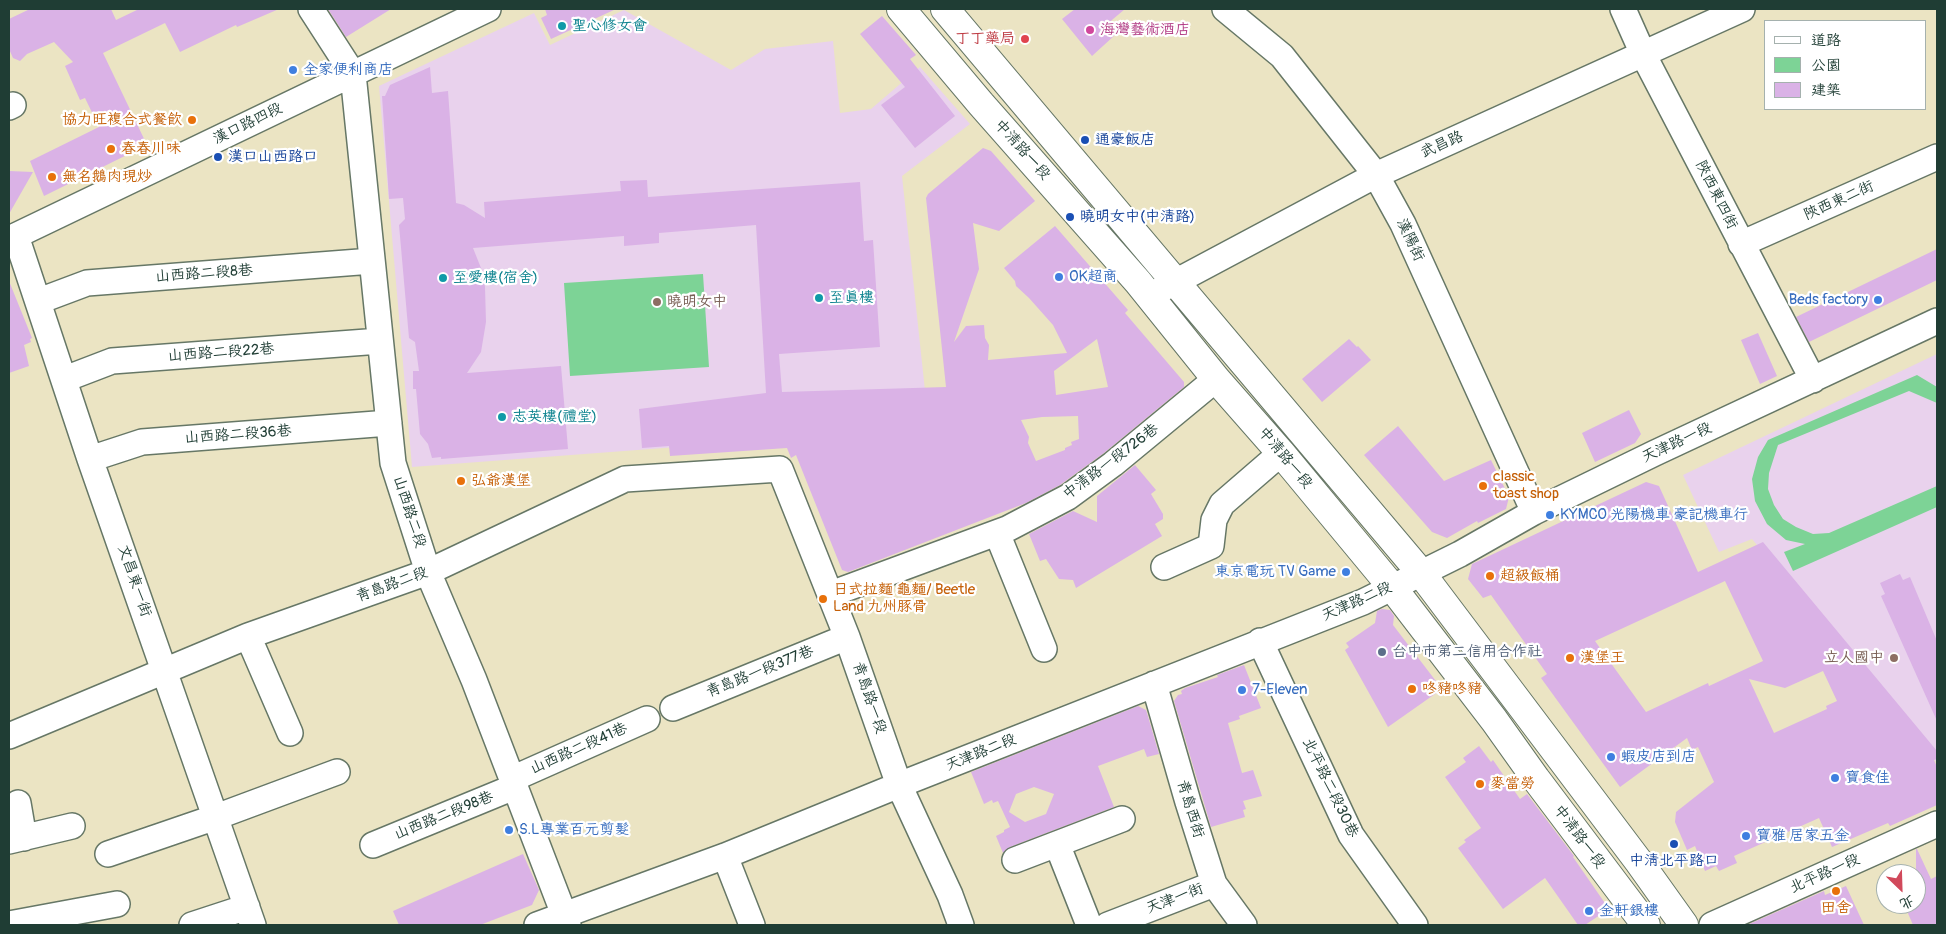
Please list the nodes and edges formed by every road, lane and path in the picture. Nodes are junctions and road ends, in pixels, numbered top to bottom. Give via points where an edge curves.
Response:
1 (311, 9) edge
2 (488, 9) edge
3 (901, 9) edge
4 (945, 9) edge
5 (1226, 9) edge
6 (1623, 9) edge
7 (1742, 9) edge
8 (1643, 54) junction
9 (353, 74) junction
10 (1937, 158) edge
11 (1376, 175) junction
12 (12, 238) edge
13 (1741, 244) junction
14 (372, 262) junction
15 (1175, 281) junction
16 (1149, 296) junction
17 (38, 301) junction
18 (1937, 321) edge
19 (380, 341) junction
20 (65, 379) junction
21 (1216, 379) junction
22 (1813, 380) junction
23 (389, 423) junction
24 (1281, 453) junction
25 (90, 458) junction
26 (780, 469) joint
27 (1534, 512) junction
28 (997, 533) junction
29 (1164, 567) dead end
30 (428, 572) junction
31 (1421, 573) junction
32 (1392, 587) junction
33 (831, 594) junction
34 (248, 636) junction
35 (848, 636) junction
36 (1260, 642) junction
37 (1044, 649) dead end
38 (165, 670) junction
39 (1154, 684) junction
40 (673, 708) dead end
41 (647, 719) dead end
42 (290, 733) dead end
43 (9, 736) edge
44 (337, 772) dead end
45 (513, 783) junction
46 (898, 785) junction
47 (18, 803) dead end
48 (216, 817) junction
49 (1122, 819) dead end
50 (1937, 824) edge
51 (72, 826) dead end
52 (16, 840) edge
53 (1057, 844) junction
54 (373, 845) dead end
55 (108, 854) dead end
56 (725, 856) junction
57 (1015, 860) dead end
58 (1214, 884) junction
59 (116, 904) dead end
60 (250, 916) edge
61 (566, 920) edge
62 (9, 924) edge
63 (192, 925) edge
64 (537, 925) edge
65 (752, 925) edge
66 (961, 925) edge
67 (1089, 925) edge
68 (1108, 925) edge
69 (1244, 925) edge
70 (1415, 925) edge
71 (1646, 925) edge
72 (1684, 925) edge
73 (1712, 925) edge

1 - 9 street
2 - 9 street, 漢口路四段
3 - 16 main road, 中清路一段
4 - 15 main road, 中清路一段
5 - 11 street, 漢陽街 via 1282,56
6 - 8 street, 陜西東四街
7 - 8 street, 武昌路
8 - 11 street, 武昌路
8 - 13 street, 陜西東四街
9 - 12 street, 漢口路四段
9 - 14 street, 山西路二段
10 - 13 street, 陜西東二街
11 - 15 street, 武昌路
11 - 27 street, 漢陽街 via 1403,224
12 - 17 street, 文昌東一街
13 - 22 street, 陜西東四街
14 - 17 street, 山西路二段8巷 via 87,283
14 - 19 street, 山西路二段
15 - 16 street, 武昌路
15 - 31 main road, 中清路一段
16 - 21 main road, 中清路一段
17 - 20 street, 文昌東一街
18 - 22 street, 天津路一段
19 - 20 street, 山西路二段22巷 via 112,361
19 - 23 street, 山西路二段
20 - 25 street, 文昌東一街
21 - 24 main road, 中清路一段
21 - 28 street, 中清路一段726巷 via 1068,497
22 - 27 street, 天津路一段
23 - 25 street, 山西路二段36巷 via 142,442
23 - 30 street, 山西路二段 via 393,463
24 - 29 street via 1222,504 1214,520 1211,546
24 - 32 main road, 中清路一段
25 - 38 street, 文昌東一街
26 - 30 street, 青島路二段 via 625,479
26 - 33 street, 青島路一段
27 - 31 street, 天津路一段
28 - 33 street, 中清路一段726巷
28 - 37 street
30 - 34 street, 青島路二段
30 - 45 street, 山西路二段
31 - 32 street, 天津路二段
31 - 72 main road, 中清路一段
32 - 36 street, 天津路二段 via 1363,602
32 - 71 main road, 中清路一段
33 - 35 street, 青島路一段
34 - 38 street, 青島路二段
34 - 42 street
35 - 40 street, 青島路一段377巷
35 - 46 street, 青島路一段
36 - 39 street, 天津路二段
36 - 70 street, 北平路二段30巷 via 1351,836
38 - 43 street, 青島路二段
38 - 48 street, 文昌東一街
39 - 46 street, 天津路二段
39 - 58 street, 青島西街
41 - 45 street, 山西路二段41巷
44 - 48 street
45 - 54 street, 山西路二段98巷
45 - 61 street, 山西路二段
46 - 56 street, 天津路二段
46 - 66 street, 青島路一段
47 - 52 street
48 - 55 street
48 - 60 street, 文昌東一街
49 - 53 street
50 - 73 street, 北平路一段
51 - 52 street
53 - 57 street
53 - 67 street
56 - 61 street, 天津路二段
56 - 65 street
58 - 68 street, 天津一街
58 - 69 street, 青島西街
59 - 62 street
60 - 63 street
61 - 64 street, 天津路二段

